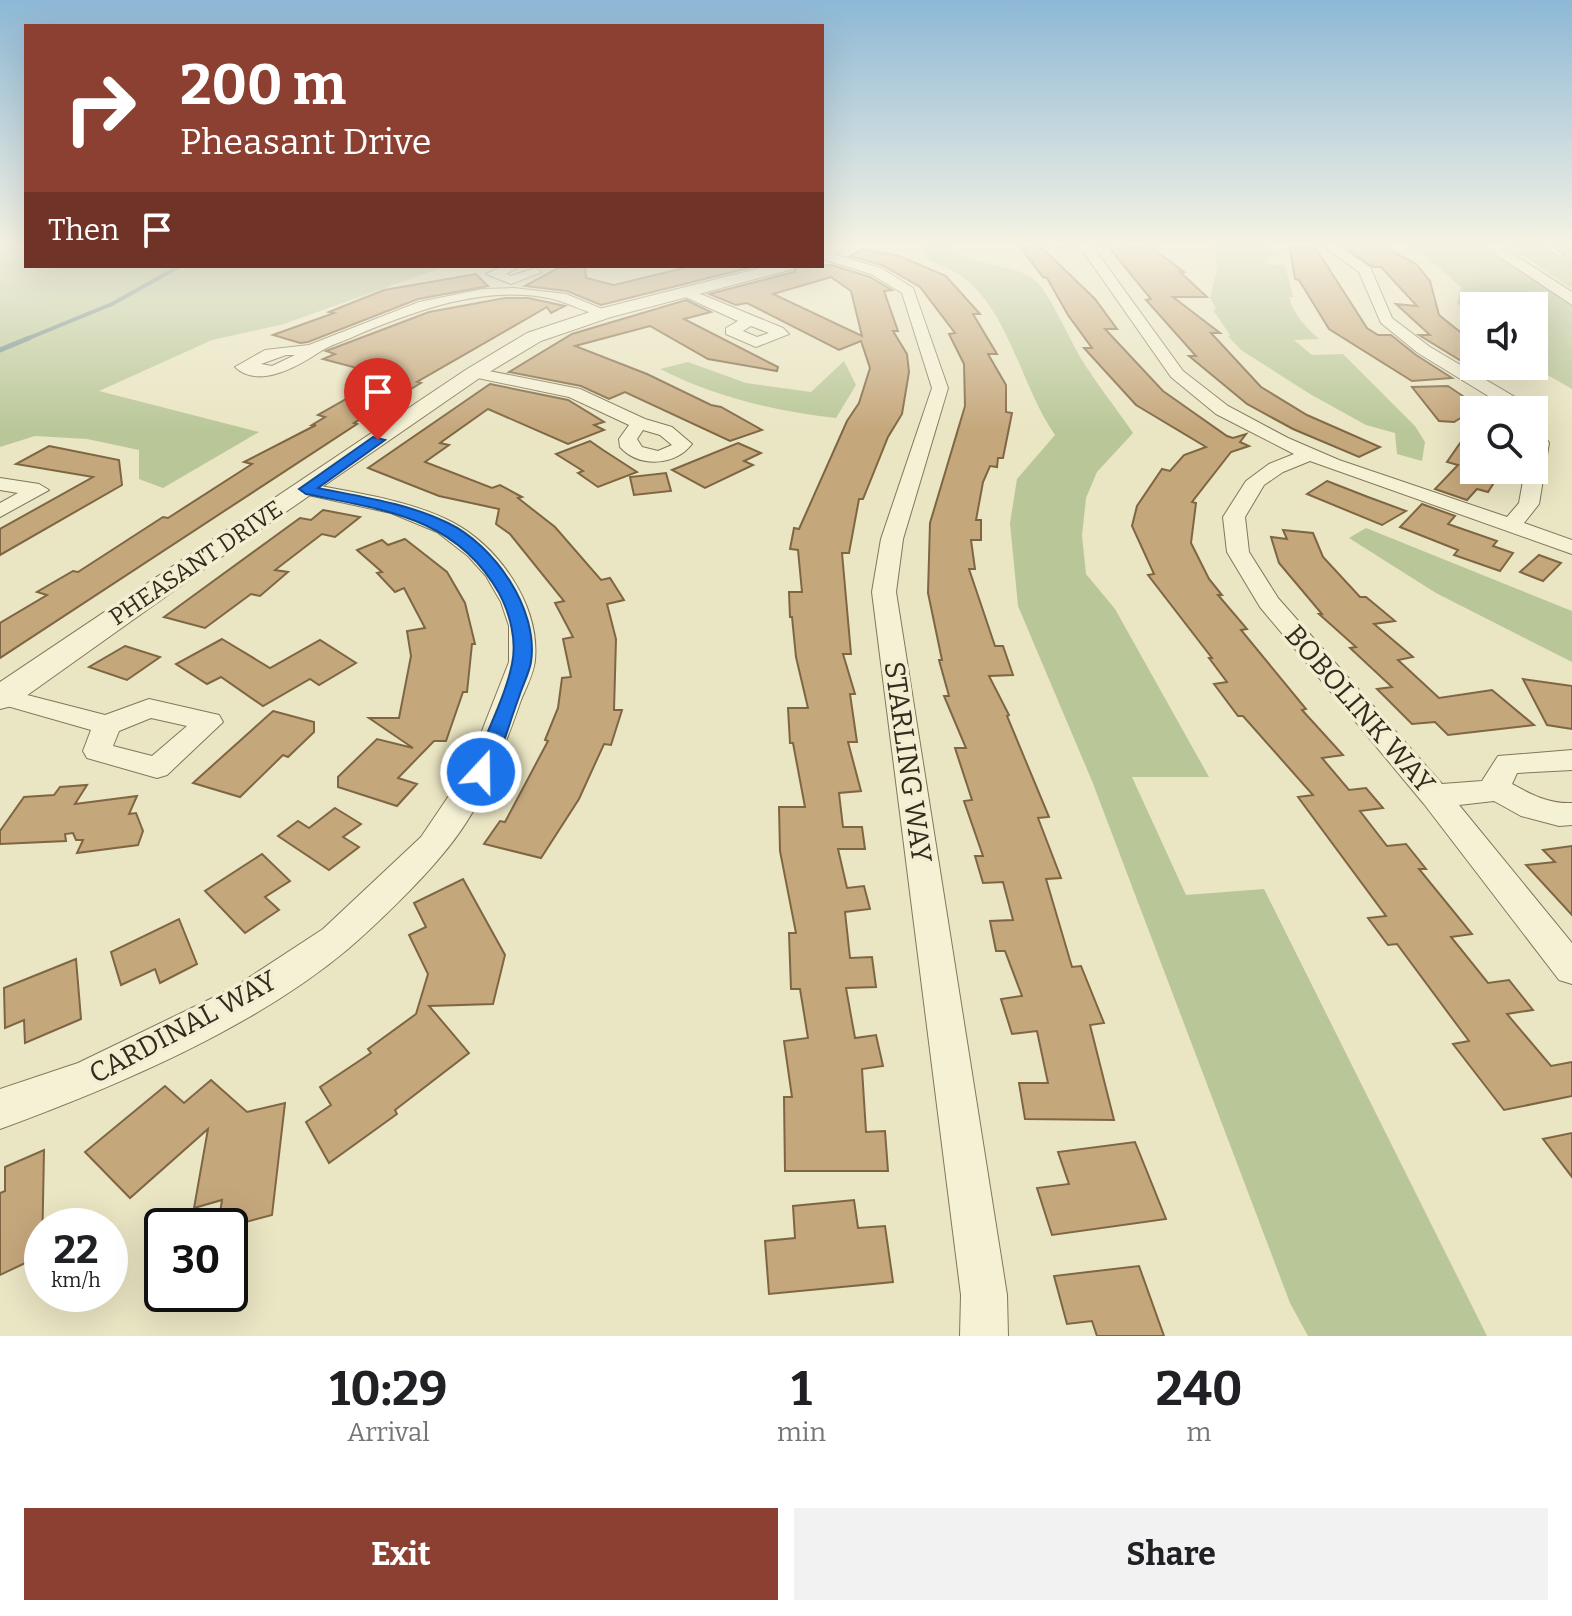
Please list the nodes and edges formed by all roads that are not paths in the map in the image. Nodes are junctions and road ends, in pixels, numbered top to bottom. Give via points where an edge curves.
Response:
1 (415, 305) edge
2 (582, 305) edge
3 (635, 305) edge
4 (715, 305) edge
5 (913, 305) edge
6 (1129, 305) edge
7 (1380, 305) edge
8 (605, 313) junction
9 (750, 321) dead end
10 (311, 350) dead end
11 (474, 373) junction
12 (1501, 396) edge
13 (639, 423) dead end
14 (1309, 455) junction
15 (0, 484) edge
16 (1533, 484) edge
17 (306, 489) junction
18 (0, 511) edge
19 (1511, 526) junction
20 (1572, 547) edge
21 (1, 697) edge
22 (107, 725) dead end
23 (1572, 760) edge
24 (1498, 790) junction
25 (1435, 796) junction
26 (1572, 814) edge
27 (1572, 969) edge
28 (0, 1109) edge
29 (984, 1336) edge

1 - 10 street
2 - 8 street
3 - 8 street, PHEASANT DRIVE
4 - 9 street
5 - 29 street, STARLING WAY via 940,388 892,539 884,592 984,1295
6 - 14 street via 1185,382 1238,420
7 - 12 street via 1386,320 1424,350
8 - 11 street, PHEASANT DRIVE via 534,337
11 - 13 street via 574,393
11 - 17 street, PHEASANT DRIVE
14 - 19 street
14 - 25 street, BOBOLINK WAY via 1256,481 1234,517 1238,552 1268,602
15 - 18 street via 39,490
16 - 19 street via 1529,504
17 - 21 street, PHEASANT DRIVE
17 - 28 street, CARDINAL WAY via 397,508 445,527 496,573 521,626 522,662 481,772 432,846 335,939 246,1000 86,1079
19 - 20 street
21 - 22 street
23 - 24 street via 1508,763 1497,779
24 - 25 street
24 - 26 street via 1532,808
25 - 27 street, BOBOLINK WAY

